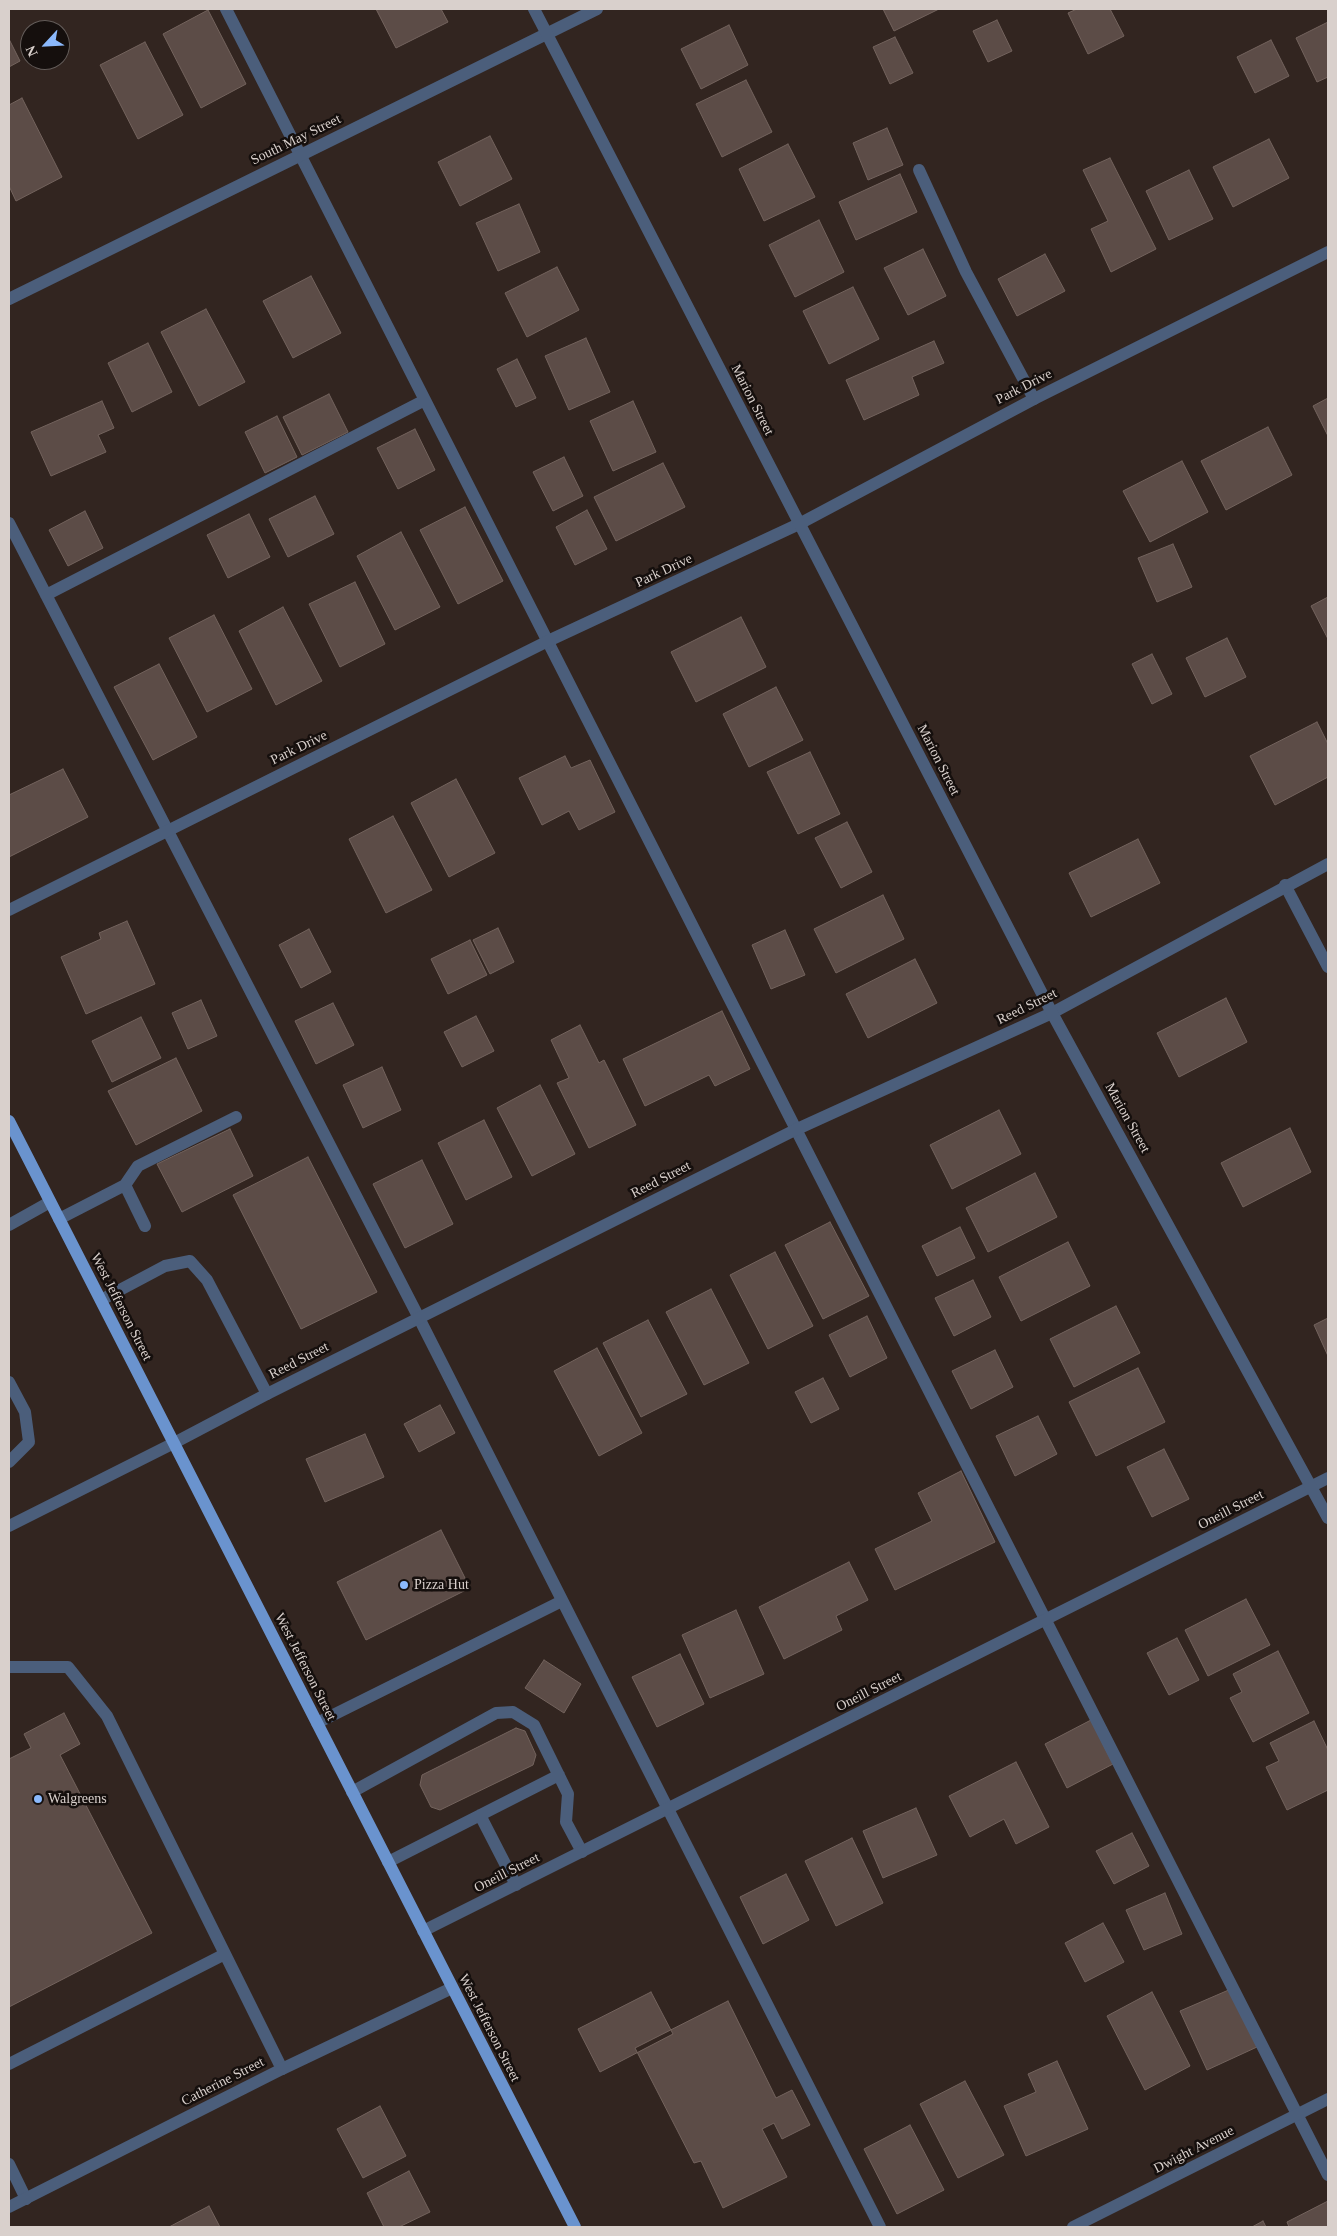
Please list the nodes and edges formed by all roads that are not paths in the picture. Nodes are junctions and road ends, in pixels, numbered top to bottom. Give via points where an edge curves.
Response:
1 (226, 9) edge
2 (534, 9) edge
3 (597, 9) edge
4 (547, 34) junction
5 (300, 155) junction
6 (919, 170) dead end
7 (1328, 252) edge
8 (9, 299) edge
9 (1034, 399) junction
10 (425, 400) junction
11 (9, 523) edge
12 (799, 524) junction
13 (46, 595) junction
14 (548, 641) junction
15 (166, 832) junction
16 (1328, 864) edge
17 (1285, 885) junction
18 (9, 910) edge
19 (1328, 967) edge
20 (1052, 1012) junction
21 (236, 1117) dead end
22 (9, 1121) edge
23 (795, 1130) junction
24 (124, 1185) junction
25 (50, 1202) junction
26 (59, 1219) junction
27 (9, 1225) edge
28 (145, 1226) dead end
29 (101, 1300) junction
30 (419, 1318) junction
31 (9, 1382) edge
32 (267, 1394) junction
33 (174, 1444) junction
34 (9, 1462) edge
35 (1328, 1478) edge
36 (1312, 1486) junction
37 (1328, 1518) edge
38 (9, 1526) edge
39 (562, 1601) junction
40 (1045, 1620) junction
41 (9, 1668) edge
42 (317, 1723) junction
43 (559, 1775) junction
44 (352, 1792) junction
45 (667, 1810) junction
46 (480, 1815) junction
47 (582, 1852) junction
48 (388, 1862) junction
49 (516, 1885) junction
50 (423, 1931) junction
51 (226, 1954) junction
52 (452, 1988) junction
53 (9, 2064) edge
54 (282, 2069) junction
55 (1328, 2099) edge
56 (1298, 2114) junction
57 (9, 2164) edge
58 (1328, 2175) edge
59 (26, 2199) junction
60 (9, 2207) edge
61 (575, 2227) edge
62 (880, 2227) edge
63 (1073, 2227) edge

1 - 5 street
2 - 4 street, Marion Street
3 - 4 street, South May Street
4 - 5 street, South May Street
4 - 12 street, Marion Street
5 - 8 street, South May Street
5 - 10 street
6 - 9 street via 966,272
7 - 9 street, Park Drive
9 - 12 street, Park Drive
10 - 13 street
10 - 14 street
11 - 13 street
12 - 14 street, Park Drive
12 - 20 street, Marion Street
13 - 15 street
14 - 15 street, Park Drive
14 - 23 street
15 - 18 street, Park Drive
15 - 30 street
16 - 17 street, Reed Street
17 - 19 street
17 - 20 street, Reed Street
20 - 23 street, Reed Street
20 - 36 street, Marion Street
21 - 24 street via 138,1166
22 - 25 main road, West Jefferson Street
23 - 30 street, Reed Street
23 - 40 street
24 - 26 street
24 - 28 street
25 - 26 main road, West Jefferson Street
25 - 27 street
26 - 29 main road, West Jefferson Street
29 - 32 street via 165,1266 190,1261 207,1280
29 - 33 main road, West Jefferson Street
30 - 32 street, Reed Street
30 - 39 street
31 - 34 street via 25,1412 29,1442
32 - 33 street, Reed Street
33 - 38 street, Reed Street
33 - 42 main road, West Jefferson Street
35 - 36 street, Oneill Street
36 - 37 street, Marion Street
36 - 40 street, Oneill Street
39 - 42 street
39 - 45 street
40 - 45 street, Oneill Street
40 - 56 street
41 - 51 street via 68,1667 107,1716
42 - 44 main road, West Jefferson Street
43 - 44 street via 534,1725 513,1712 496,1713
43 - 46 street
43 - 47 street via 568,1794 566,1822
44 - 48 main road, West Jefferson Street
45 - 47 street, Oneill Street
45 - 62 street
46 - 48 street
46 - 49 street
47 - 49 street, Oneill Street
48 - 50 main road, West Jefferson Street
49 - 50 street, Oneill Street
50 - 52 main road, West Jefferson Street
51 - 53 street
51 - 54 street
52 - 54 street, Catherine Street
52 - 61 main road, West Jefferson Street
54 - 59 street, Catherine Street
55 - 56 street, Dwight Avenue
56 - 58 street
56 - 63 street, Dwight Avenue
57 - 59 street
59 - 60 street, Catherine Street

